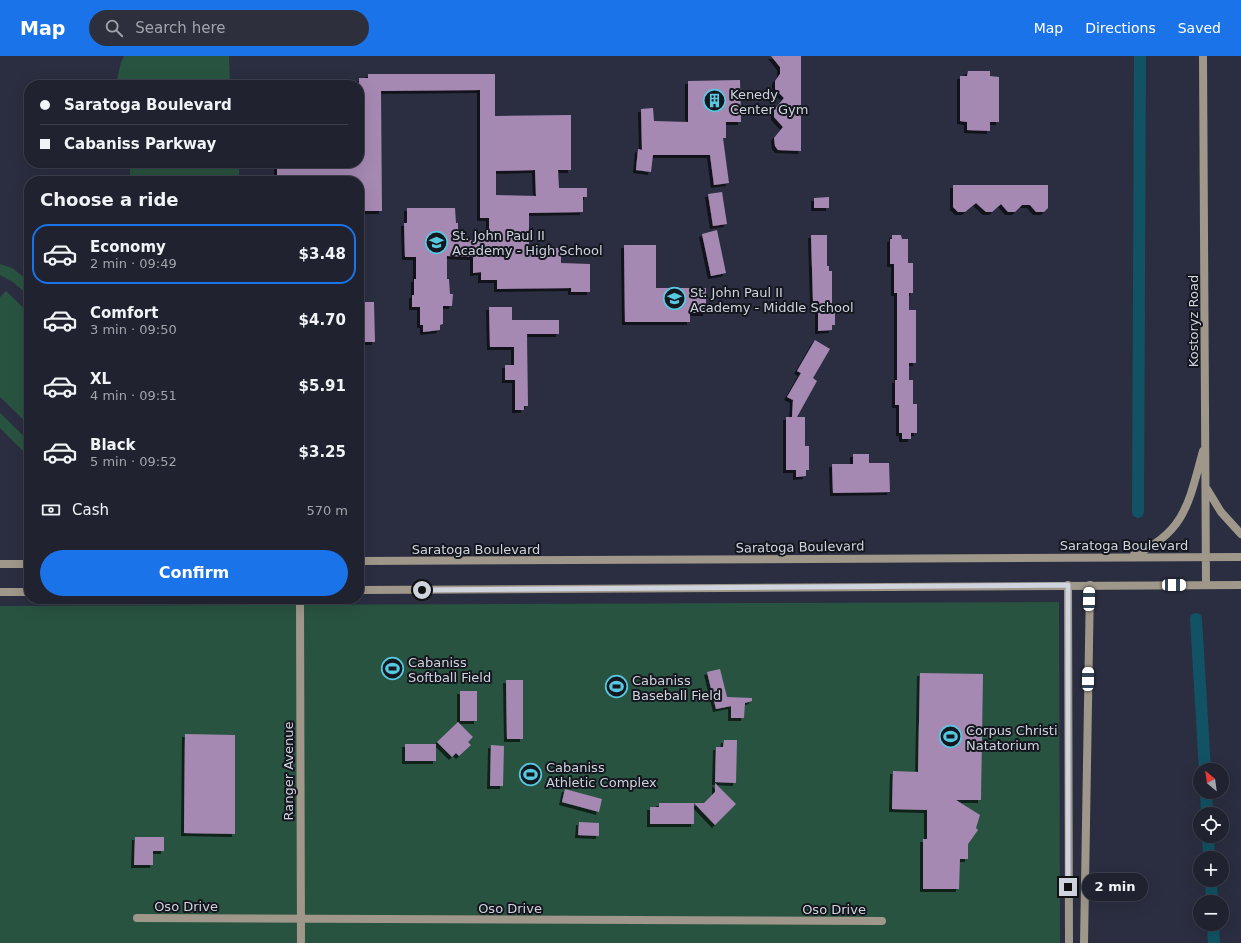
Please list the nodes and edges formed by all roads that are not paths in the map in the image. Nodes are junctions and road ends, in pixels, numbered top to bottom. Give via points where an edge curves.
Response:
1 (1203, 56) edge
2 (1206, 440) junction
3 (1206, 488) junction
4 (1241, 534) edge
5 (1130, 557) junction
6 (1207, 557) junction
7 (1241, 557) edge
8 (364, 562) edge
9 (0, 564) edge
10 (24, 564) edge
11 (1068, 585) junction
12 (1090, 585) junction
13 (1206, 585) junction
14 (1241, 585) edge
15 (364, 590) edge
16 (0, 592) edge
17 (24, 592) edge
18 (300, 604) edge
19 (137, 918) dead end
20 (300, 919) junction
21 (882, 921) dead end
22 (300, 943) edge
23 (1069, 943) edge
24 (1084, 943) edge

1 - 2 main road, Kostoryz Road
2 - 3 main road, Kostoryz Road
2 - 5 main road via 1188,505 1181,520 1153,547
3 - 4 main road
3 - 6 main road, Kostoryz Road
5 - 6 main road, Saratoga Boulevard
5 - 8 main road, Saratoga Boulevard
6 - 7 main road, Saratoga Boulevard
6 - 13 main road, Kostoryz Road
9 - 10 main road
11 - 12 main road
11 - 15 main road
11 - 23 main road
12 - 13 main road
12 - 24 main road
13 - 14 main road
16 - 17 main road
18 - 20 main road, Ranger Avenue
19 - 20 main road, Oso Drive
20 - 21 main road, Oso Drive
20 - 22 main road, Ranger Avenue

